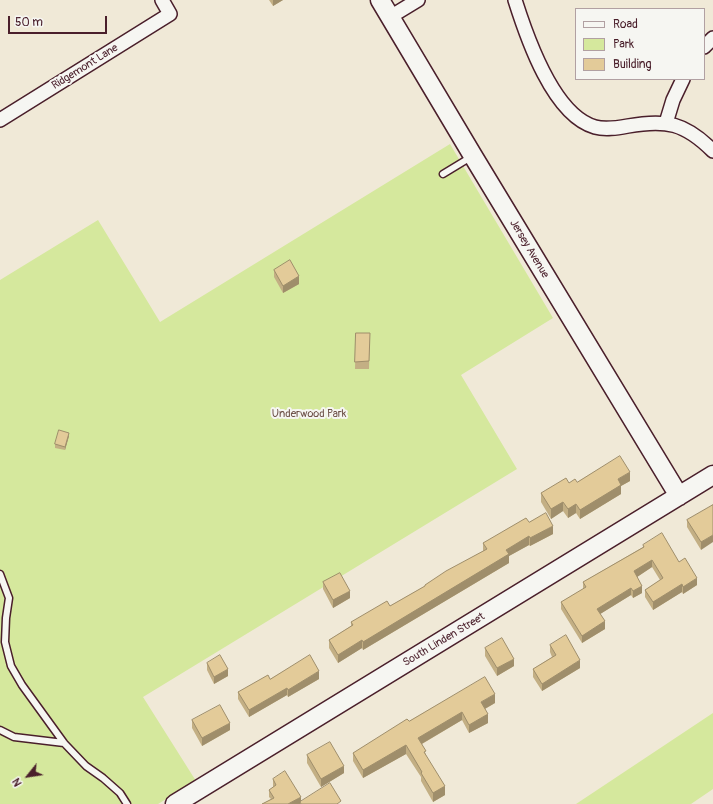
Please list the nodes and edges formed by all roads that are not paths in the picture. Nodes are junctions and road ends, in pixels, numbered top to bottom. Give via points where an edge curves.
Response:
1 (162, 0) edge
2 (380, 0) edge
3 (418, 0) edge
4 (515, 0) edge
5 (390, 17) junction
6 (713, 38) edge
7 (705, 46) edge
8 (682, 80) edge
9 (0, 120) edge
10 (666, 123) junction
11 (713, 151) edge
12 (473, 156) junction
13 (443, 174) dead end
14 (713, 476) edge
15 (679, 496) junction
16 (0, 574) edge
17 (0, 730) edge
18 (64, 743) junction
19 (127, 804) edge
20 (176, 804) edge

1 - 9 street, Ridgemont Lane via 170,14
2 - 5 main road, Jersey Avenue
3 - 5 street
4 - 10 street via 543,72 565,107 574,115 584,123 605,128
5 - 12 main road, Jersey Avenue
6 - 7 street
8 - 10 street
10 - 11 street via 686,130
12 - 13 lane
12 - 15 main road, Jersey Avenue
14 - 15 main road, South Linden Street
15 - 20 main road, South Linden Street
16 - 18 lane via 9,598 5,642 11,666
17 - 18 lane via 14,737
18 - 19 lane via 86,766 120,793

